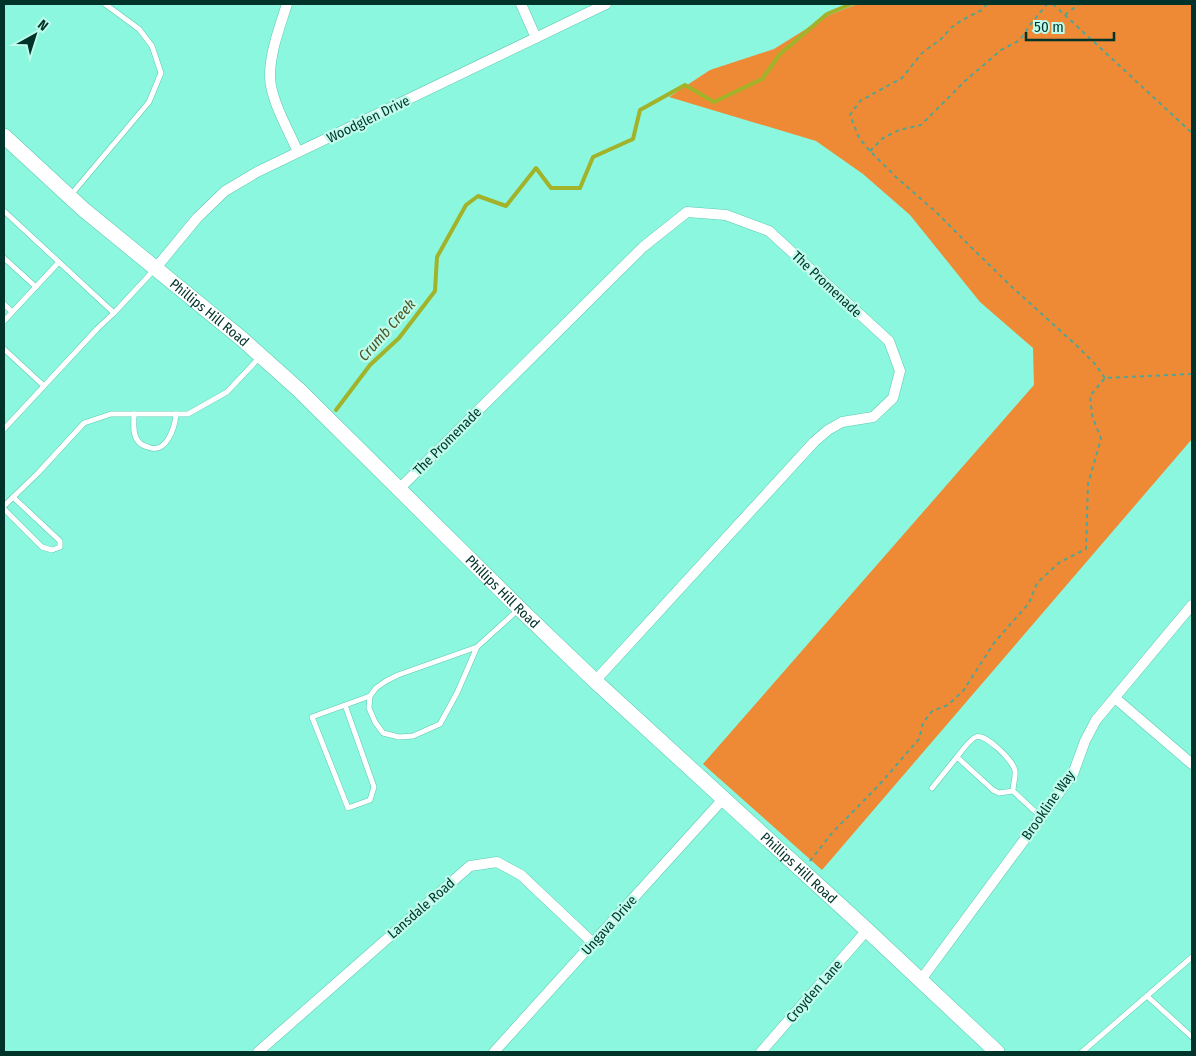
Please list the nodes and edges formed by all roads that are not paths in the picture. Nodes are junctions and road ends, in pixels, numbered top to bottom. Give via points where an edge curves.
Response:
1 (106, 4) edge
2 (287, 4) edge
3 (521, 4) edge
4 (606, 4) edge
5 (536, 38) junction
6 (4, 136) edge
7 (298, 152) junction
8 (70, 196) junction
9 (4, 211) edge
10 (4, 258) edge
11 (60, 262) junction
12 (155, 269) junction
13 (36, 287) junction
14 (4, 304) edge
15 (12, 312) junction
16 (114, 312) junction
17 (4, 321) edge
18 (4, 350) edge
19 (261, 356) junction
20 (44, 386) junction
21 (134, 414) junction
22 (176, 414) junction
23 (4, 429) edge
24 (400, 489) junction
25 (13, 497) junction
26 (4, 508) edge
27 (1192, 605) edge
28 (520, 609) junction
29 (477, 647) junction
30 (595, 681) junction
31 (370, 696) junction
32 (1115, 698) junction
33 (345, 705) junction
34 (957, 757) junction
35 (1192, 764) edge
36 (932, 788) dead end
37 (1013, 790) junction
38 (724, 798) junction
39 (1041, 817) junction
40 (867, 930) junction
41 (592, 943) junction
42 (1192, 957) edge
43 (920, 981) junction
44 (1148, 996) junction
45 (1192, 1038) edge
46 (258, 1052) edge
47 (494, 1052) edge
48 (761, 1052) edge
49 (997, 1052) edge
50 (1082, 1052) edge

1 - 8 lane via 139,29 152,46 161,73 149,102
2 - 7 street via 273,50 270,76 274,97
3 - 5 street
4 - 5 street, Woodglen Drive
5 - 7 street, Woodglen Drive
6 - 8 street, Phillips Hill Road
7 - 12 street, Woodglen Drive via 225,191 197,218
8 - 12 street, Phillips Hill Road
9 - 11 lane
10 - 13 lane
11 - 13 lane
11 - 16 lane
12 - 16 lane
12 - 19 street, Phillips Hill Road
13 - 15 lane
14 - 15 lane
15 - 17 lane
16 - 20 lane
18 - 20 lane
19 - 22 lane via 227,392 188,414
19 - 24 street, Phillips Hill Road
20 - 23 lane
21 - 22 lane
21 - 22 lane via 137,440 152,449 168,440
21 - 25 lane via 111,414 84,423
24 - 28 street, Phillips Hill Road
24 - 30 street, The Promenade via 643,247 687,212 726,215 769,230 888,341 900,371 893,398 873,418 842,422 814,442
25 - 26 lane
25 - 26 lane via 60,541 60,547 52,550 42,547
27 - 32 street, Brookline Way
28 - 29 lane
28 - 30 street, Phillips Hill Road
29 - 31 lane via 398,675 381,684
29 - 31 lane via 440,724 430,729 413,736 399,737 383,732 369,708
30 - 38 street, Phillips Hill Road
31 - 33 lane
32 - 35 street
32 - 39 street, Brookline Way via 1096,720 1072,774
33 - 33 lane via 312,717 348,808 370,800 374,787
34 - 36 lane
34 - 37 lane via 993,790 999,793
34 - 37 lane via 973,738 982,736 1008,758 1015,769
37 - 39 lane
38 - 40 street, Phillips Hill Road
38 - 41 street, Ungava Drive
39 - 43 street, Brookline Way
40 - 43 street, Phillips Hill Road
40 - 48 street, Croyden Lane
41 - 46 street, Lansdale Road via 521,875 497,862 470,866
41 - 47 street, Ungava Drive
42 - 44 lane
43 - 49 street, Phillips Hill Road
44 - 45 lane
44 - 50 lane

